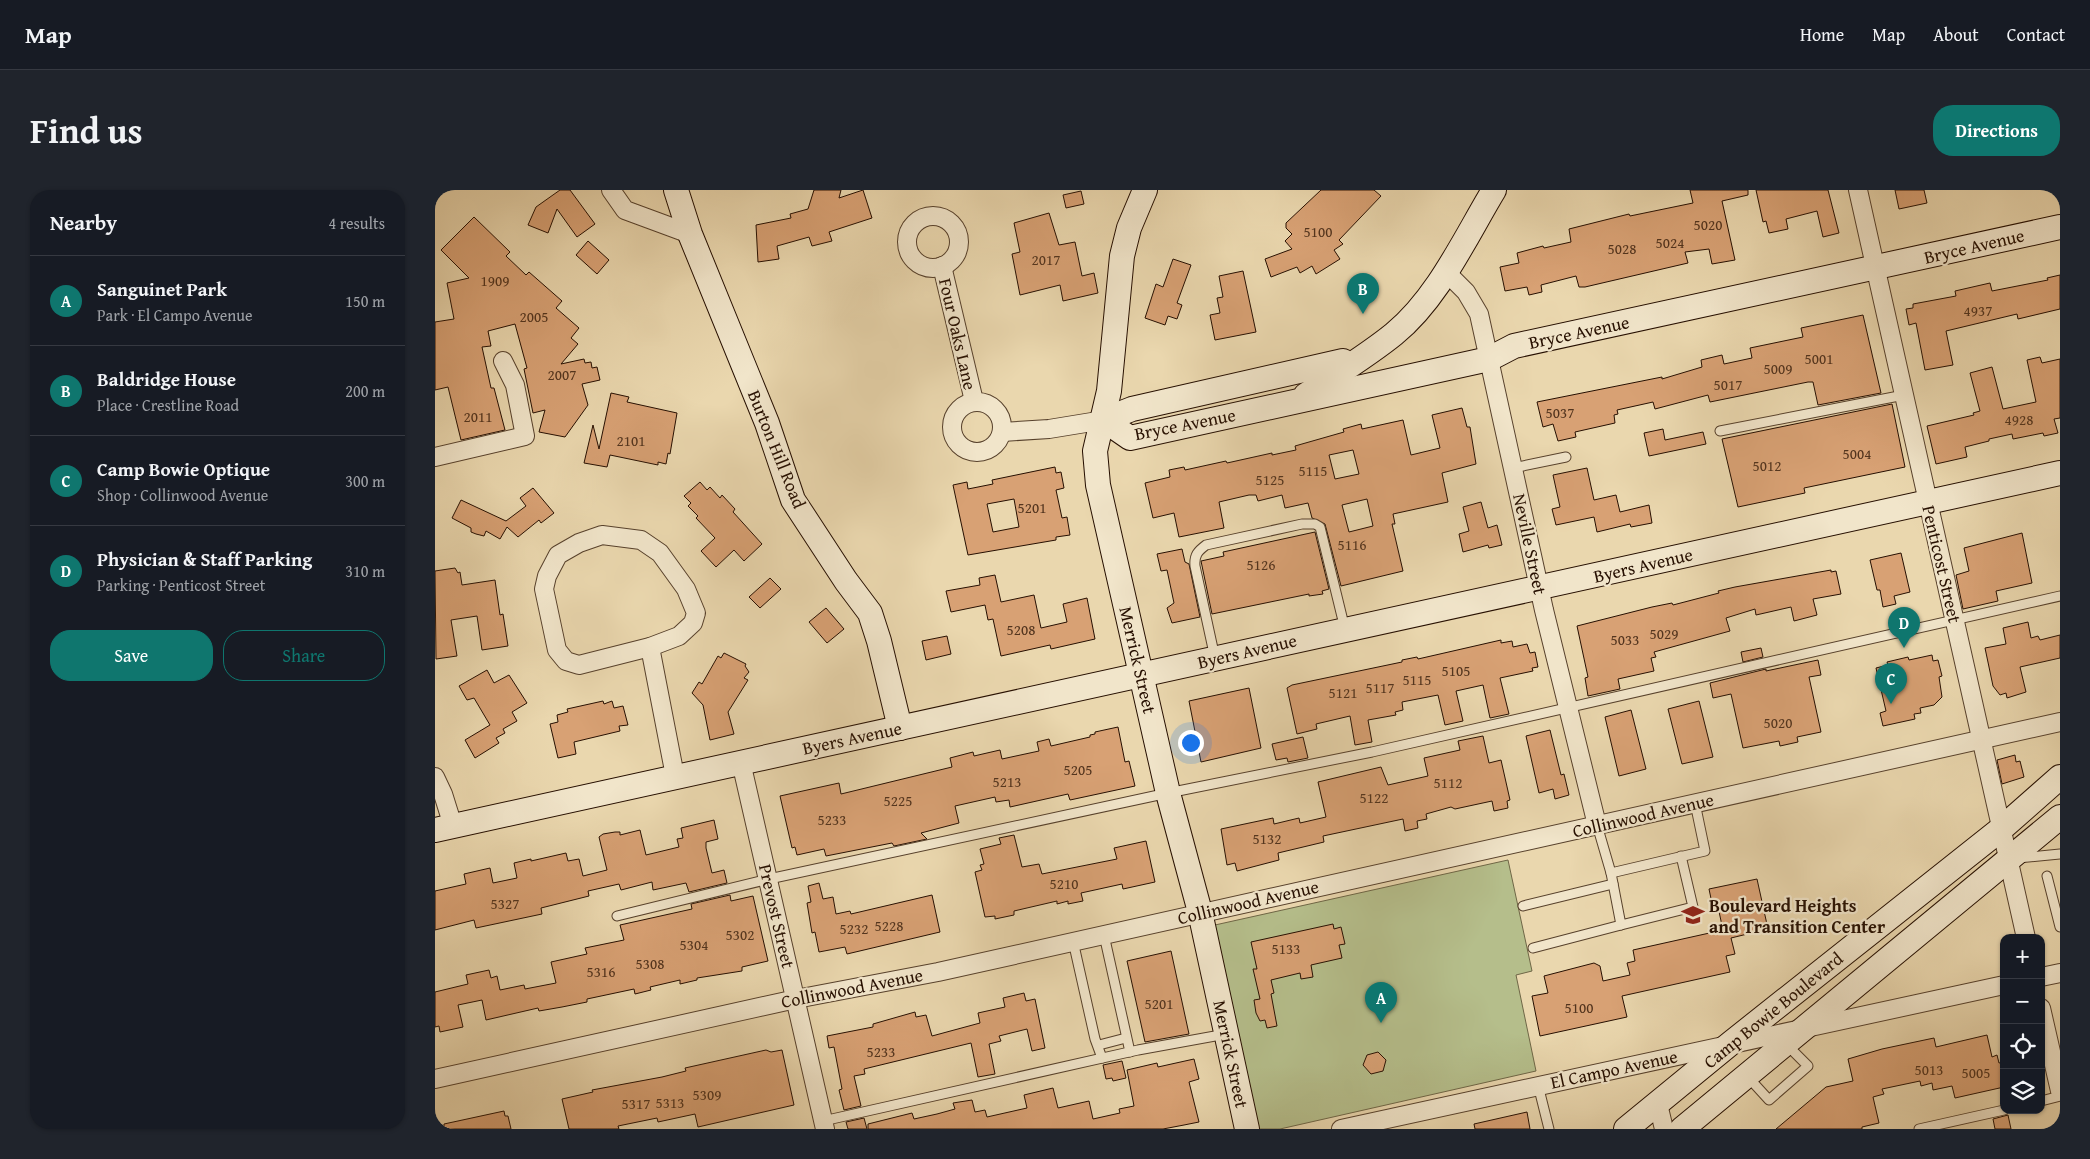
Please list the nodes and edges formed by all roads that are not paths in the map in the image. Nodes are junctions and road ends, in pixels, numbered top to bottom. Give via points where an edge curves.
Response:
1 (611, 190) edge
2 (676, 190) edge
3 (1145, 190) edge
4 (1494, 190) edge
5 (1858, 190) edge
6 (2060, 227) edge
7 (690, 234) junction
8 (942, 266) dead end
9 (1875, 268) junction
10 (1446, 272) junction
11 (1364, 355) junction
12 (1489, 359) junction
13 (503, 361) dead end
14 (1904, 395) junction
15 (974, 401) junction
16 (1297, 401) junction
17 (1104, 420) junction
18 (1720, 431) dead end
19 (1002, 432) junction
20 (435, 457) edge
21 (1566, 457) dead end
22 (1513, 468) junction
23 (2060, 472) edge
24 (1927, 500) junction
25 (1540, 588) junction
26 (2060, 596) edge
27 (1955, 621) junction
28 (1345, 629) junction
29 (650, 647) junction
30 (1215, 658) junction
31 (1141, 675) junction
32 (1568, 708) junction
33 (2060, 722) edge
34 (899, 728) junction
35 (1981, 739) junction
36 (741, 762) junction
37 (675, 776) junction
38 (435, 777) edge
39 (2060, 777) edge
40 (1169, 793) junction
41 (1695, 803) junction
42 (2060, 817) edge
43 (1597, 825) junction
44 (444, 828) edge
45 (2001, 829) junction
46 (2060, 854) edge
47 (1681, 856) junction
48 (2008, 859) junction
49 (1611, 873) junction
50 (2047, 876) dead end
51 (769, 879) junction
52 (1613, 884) junction
53 (1523, 906) dead end
54 (1201, 912) junction
55 (617, 916) dead end
56 (1621, 925) junction
57 (2060, 927) edge
58 (2024, 934) edge
59 (1104, 935) junction
60 (1073, 941) junction
61 (1533, 948) dead end
62 (2060, 973) edge
63 (2045, 976) edge
64 (2000, 986) edge
65 (796, 999) junction
66 (2045, 1024) edge
67 (1804, 1027) junction
68 (1227, 1034) junction
69 (1126, 1038) junction
70 (1785, 1042) junction
71 (1731, 1043) junction
72 (1099, 1045) junction
73 (1130, 1052) junction
74 (1102, 1058) junction
75 (1746, 1075) junction
76 (435, 1079) edge
77 (1538, 1086) junction
78 (2060, 1091) edge
79 (2060, 1096) edge
80 (2045, 1100) edge
81 (1658, 1104) junction
82 (2000, 1111) edge
83 (824, 1125) edge
84 (1688, 1127) edge
85 (1247, 1129) edge
86 (1341, 1129) edge
87 (1549, 1129) edge
88 (1626, 1129) edge
89 (1664, 1129) edge
90 (1919, 1129) edge

1 - 7 street via 625,210
2 - 7 street, Burton Hill Road
3 - 17 street, Merrick Street via 1129,228 1122,256
4 - 10 street
5 - 9 street, Penticost Street
6 - 9 street, Bryce Avenue
7 - 34 street, Burton Hill Road via 767,423 793,500 870,613
8 - 15 street, Four Oaks Lane
9 - 12 street, Bryce Avenue via 1514,346
9 - 14 street, Penticost Street
10 - 11 street via 1395,333
10 - 12 street, Neville Street via 1466,292 1479,314
11 - 16 street
11 - 17 street, Bryce Avenue via 1132,409
12 - 16 street, Bryce Avenue
12 - 22 street, Neville Street
13 - 20 street via 515,386 525,436
14 - 18 lane
14 - 24 street, Penticost Street
15 - 19 street via 990,404 1001,416
15 - 19 street via 958,410 952,427 958,444 975,452 992,448
16 - 17 street, Bryce Avenue via 1130,438
17 - 19 street, Bryce Avenue via 1049,429
17 - 31 street, Merrick Street via 1095,451 1099,484
21 - 22 lane
22 - 25 street, Neville Street
23 - 24 street, Byers Avenue
24 - 25 street, Byers Avenue
24 - 27 street, Penticost Street
25 - 28 street, Byers Avenue
25 - 32 street, Neville Street
26 - 27 lane
27 - 32 lane
27 - 35 street, Penticost Street
28 - 30 street, Byers Avenue
28 - 30 lane via 1320,527 1302,524 1206,545 1194,558
29 - 29 street via 579,665 566,661 557,650 544,588 558,555 603,535 641,540 660,553 686,589 696,613 693,623 679,636
29 - 37 street
30 - 31 street, Byers Avenue
31 - 34 street, Byers Avenue
31 - 40 street, Merrick Street
32 - 40 lane
32 - 43 street, Neville Street
33 - 35 street, Collinwood Avenue
34 - 36 street, Byers Avenue
35 - 41 street, Collinwood Avenue
35 - 45 street, Penticost Street
36 - 37 street, Byers Avenue
36 - 51 street, Prevost Street
37 - 44 street, Byers Avenue
38 - 44 street via 443,794
39 - 45 street, Camp Bowie Boulevard
40 - 51 lane
40 - 54 street, Merrick Street
41 - 43 street, Collinwood Avenue
41 - 47 lane via 1705,851
42 - 48 street, Camp Bowie Boulevard
43 - 49 lane
43 - 54 street, Collinwood Avenue
45 - 48 street, Penticost Street
45 - 71 street, Camp Bowie Boulevard
46 - 48 lane
47 - 49 lane
47 - 56 lane via 1693,907
48 - 58 street, Penticost Street
48 - 67 street, Camp Bowie Boulevard
49 - 52 lane
50 - 57 lane
51 - 55 lane
51 - 65 street, Prevost Street
52 - 53 lane
52 - 56 lane
54 - 59 street, Collinwood Avenue
54 - 68 street, Merrick Street
56 - 61 lane
59 - 60 street, Collinwood Avenue
59 - 69 lane
60 - 65 street, Collinwood Avenue via 938,972
60 - 72 lane
62 - 63 street
64 - 67 street, El Campo Avenue
65 - 76 street, Collinwood Avenue
65 - 83 street, Prevost Street
66 - 78 street
67 - 70 street, Camp Bowie Boulevard
67 - 71 street, El Campo Avenue
68 - 73 lane
68 - 85 street, Merrick Street
69 - 72 lane
69 - 73 lane
70 - 75 street, Camp Bowie Boulevard
70 - 75 lane via 1808,1066 1769,1100
71 - 77 street, El Campo Avenue
71 - 81 street, Camp Bowie Boulevard
72 - 74 lane
73 - 74 lane
74 - 83 lane
75 - 84 street, Camp Bowie Boulevard
77 - 86 street, El Campo Avenue
77 - 87 lane
79 - 80 lane
81 - 88 street, Camp Bowie Boulevard
81 - 89 street
82 - 90 lane

